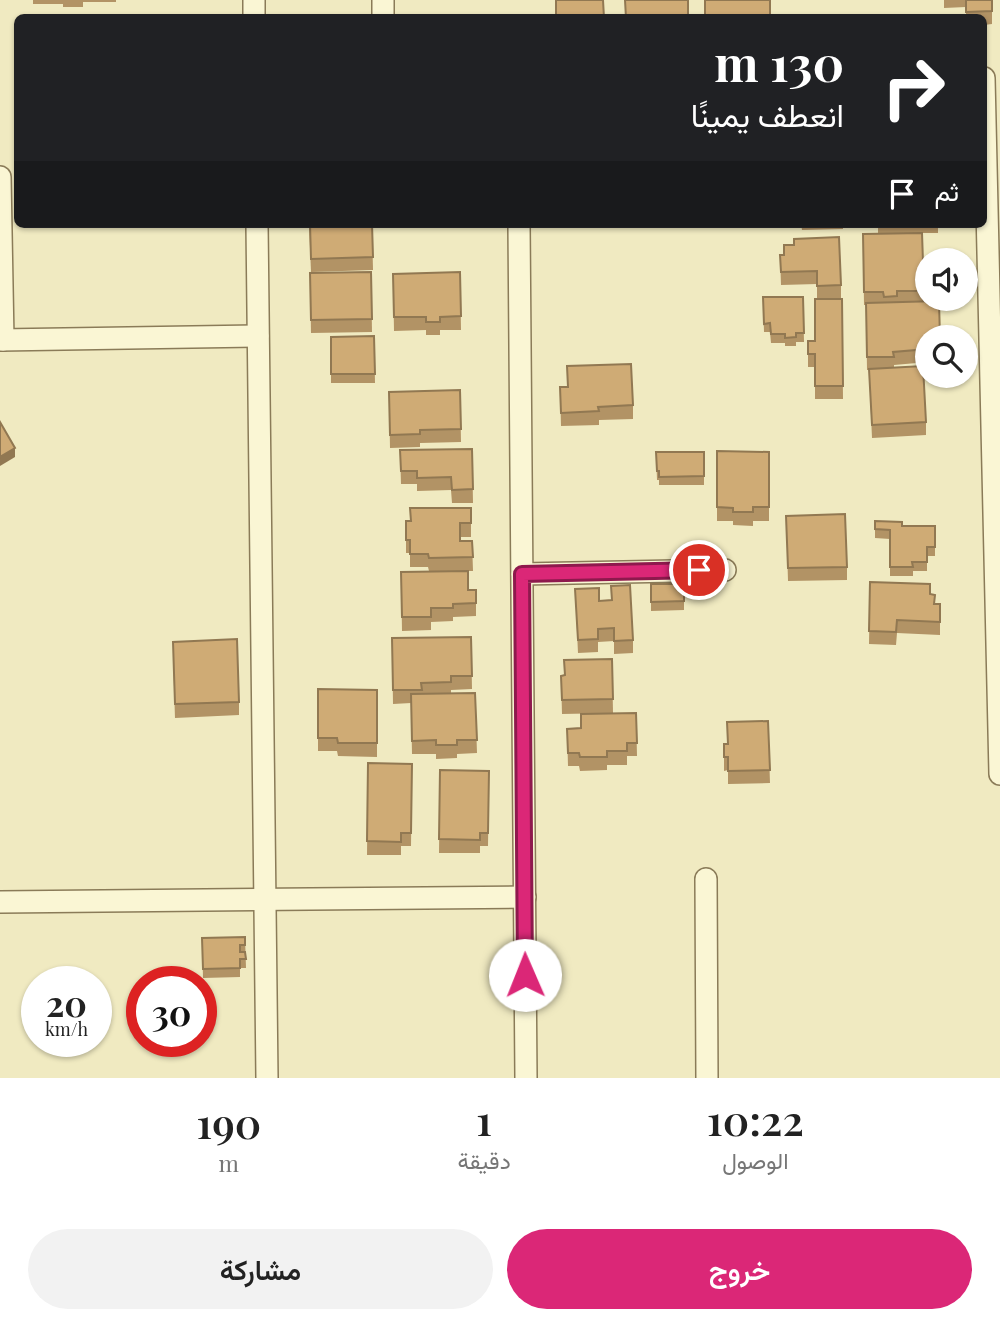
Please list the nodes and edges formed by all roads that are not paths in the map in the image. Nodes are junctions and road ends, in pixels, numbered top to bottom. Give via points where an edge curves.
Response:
1 (0, 177) edge
2 (987, 208) edge
3 (257, 228) edge
4 (519, 228) edge
5 (258, 336) junction
6 (1, 340) edge
7 (725, 570) dead end
8 (522, 574) junction
9 (1000, 774) edge
10 (706, 879) dead end
11 (525, 897) junction
12 (265, 898) junction
13 (0, 902) edge
14 (267, 1078) edge
15 (526, 1078) edge
16 (706, 1078) edge

1 - 6 street
2 - 9 street
3 - 5 street
4 - 8 street
5 - 6 street
5 - 12 street
7 - 8 street
8 - 11 street
10 - 16 street
11 - 12 street
11 - 15 street
12 - 13 street
12 - 14 street

